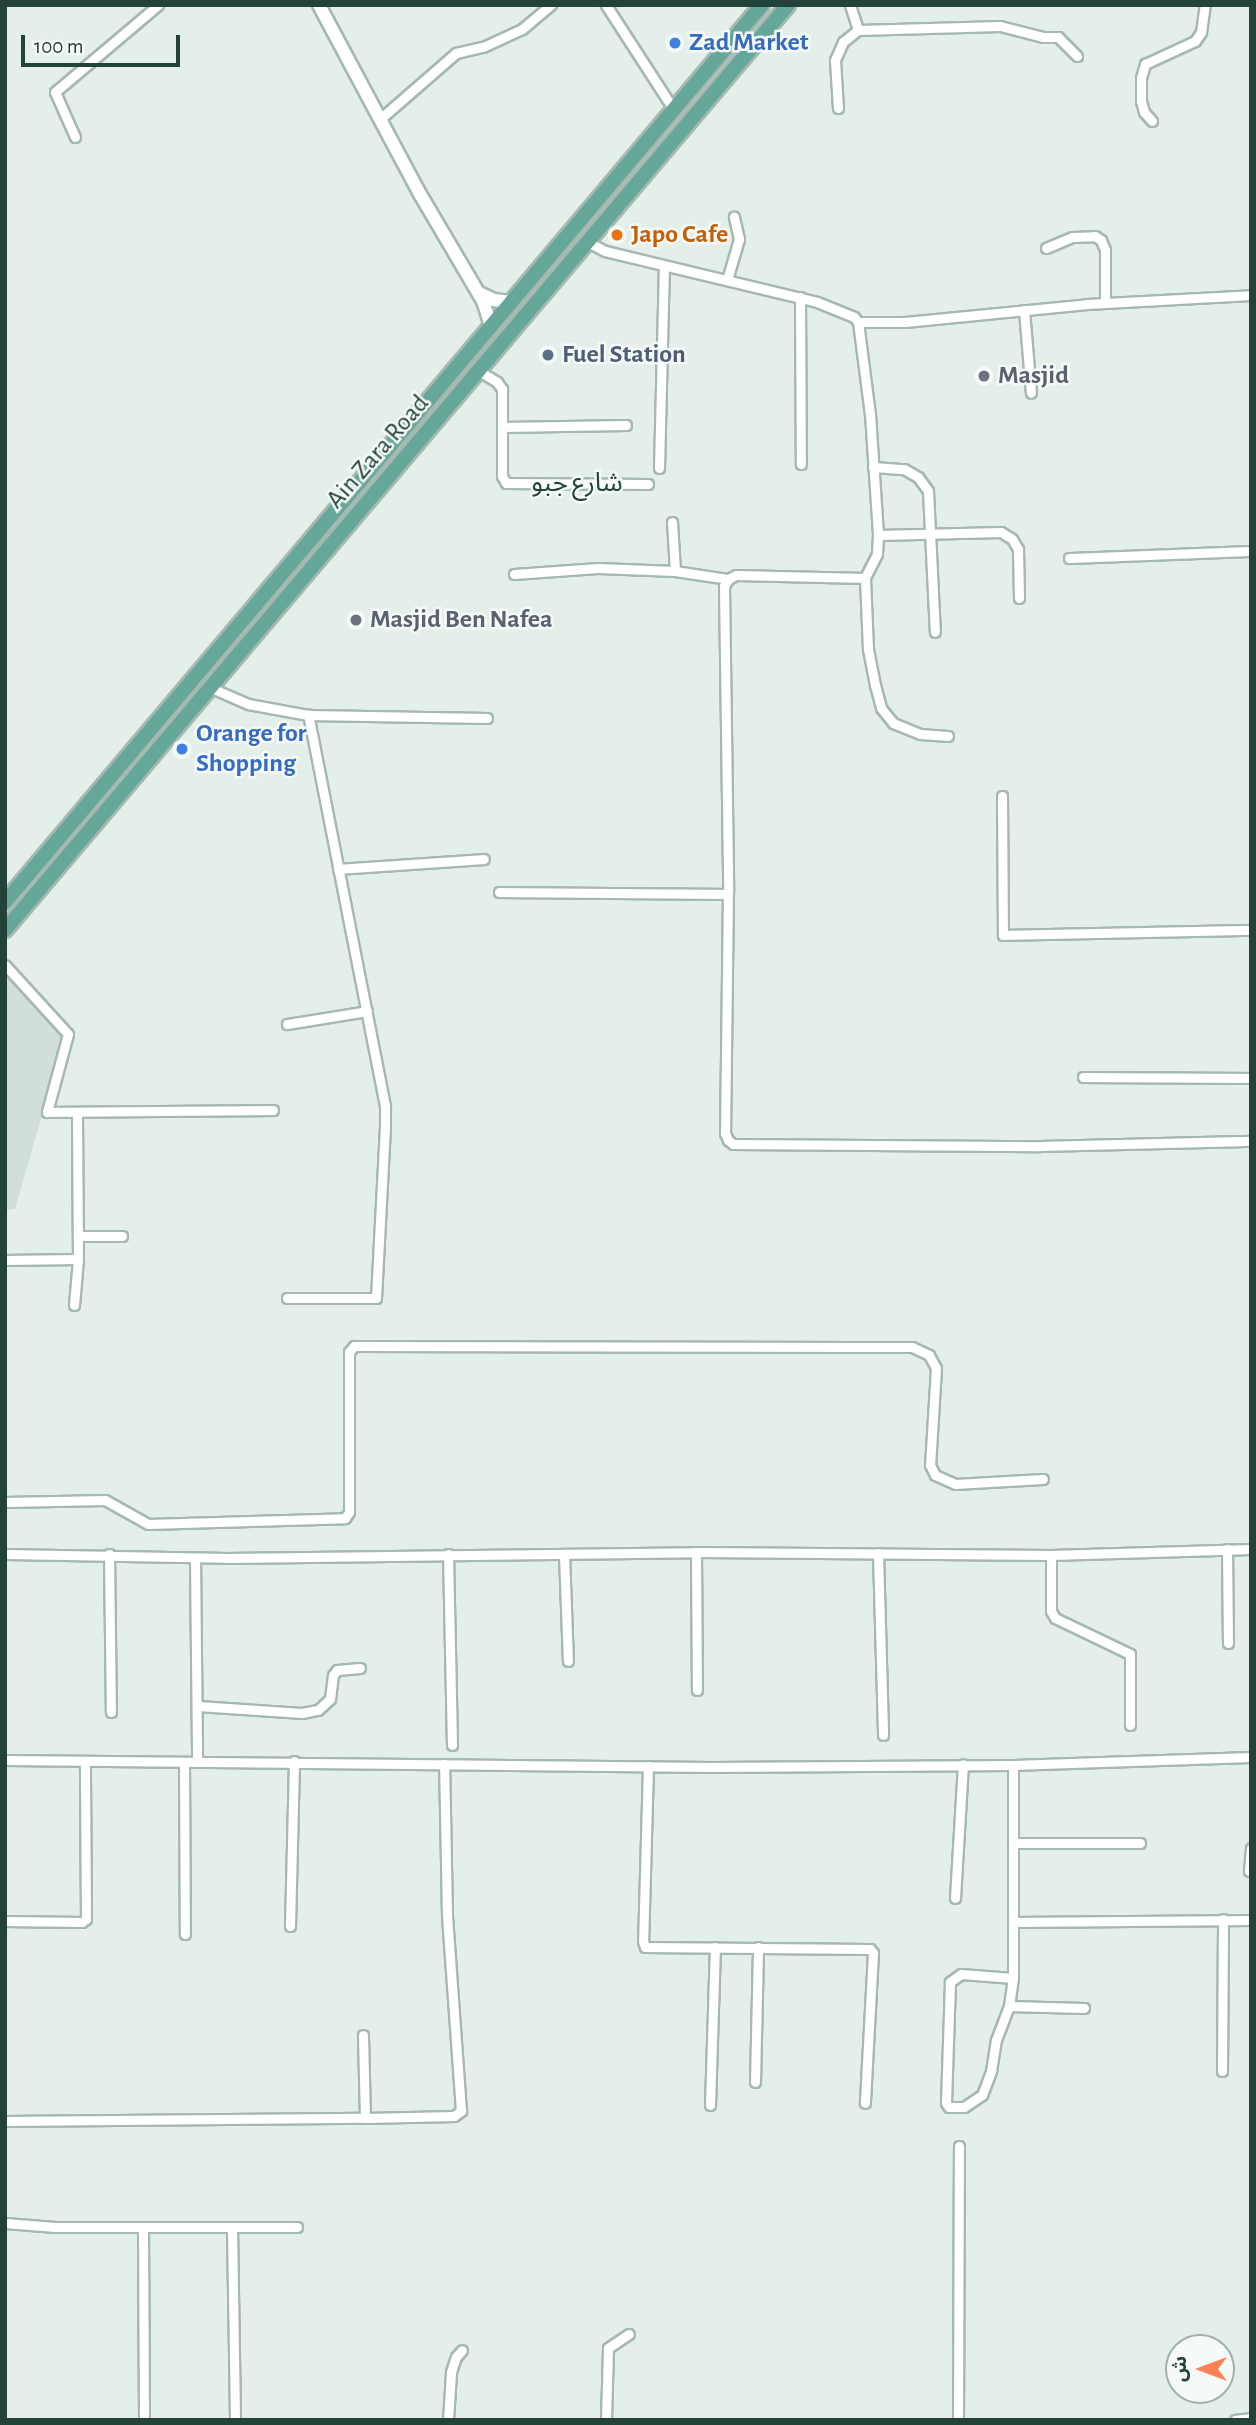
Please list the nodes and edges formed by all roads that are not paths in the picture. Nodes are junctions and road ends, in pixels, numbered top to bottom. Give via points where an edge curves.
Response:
1 (158, 5) edge
2 (319, 5) edge
3 (551, 5) edge
4 (606, 5) edge
5 (762, 5) edge
6 (788, 5) edge
7 (850, 5) edge
8 (1205, 5) edge
9 (858, 30) junction
10 (1077, 56) dead end
11 (838, 108) dead end
12 (674, 110) junction
13 (380, 119) junction
14 (1152, 121) dead end
15 (75, 137) dead end
16 (734, 217) dead end
17 (588, 242) junction
18 (1045, 248) dead end
19 (664, 266) junction
20 (727, 280) junction
21 (478, 293) junction
22 (1251, 295) edge
23 (800, 297) junction
24 (511, 302) junction
25 (1105, 303) junction
26 (1024, 310) junction
27 (858, 323) junction
28 (491, 325) junction
29 (479, 371) junction
30 (1031, 393) dead end
31 (626, 425) dead end
32 (502, 426) junction
33 (801, 464) dead end
34 (873, 467) junction
35 (659, 468) dead end
36 (649, 484) dead end
37 (672, 522) dead end
38 (933, 532) junction
39 (878, 535) junction
40 (1251, 551) edge
41 (1069, 558) dead end
42 (675, 571) junction
43 (514, 574) dead end
44 (865, 578) junction
45 (728, 579) junction
46 (1019, 598) dead end
47 (935, 632) dead end
48 (209, 687) junction
49 (307, 715) junction
50 (487, 718) dead end
51 (948, 736) dead end
52 (1002, 796) dead end
53 (484, 859) dead end
54 (338, 869) junction
55 (499, 892) dead end
56 (727, 894) junction
57 (5, 902) edge
58 (5, 930) edge
59 (1251, 930) edge
60 (5, 965) edge
61 (367, 1011) junction
62 (287, 1024) dead end
63 (1083, 1077) dead end
64 (1251, 1078) edge
65 (273, 1110) dead end
66 (77, 1115) junction
67 (1251, 1141) edge
68 (78, 1236) junction
69 (122, 1236) dead end
70 (78, 1259) junction
71 (5, 1260) edge
72 (287, 1298) dead end
73 (74, 1305) dead end
74 (1043, 1479) dead end
75 (5, 1502) edge
76 (1227, 1549) junction
77 (1251, 1549) edge
78 (696, 1552) junction
79 (878, 1553) junction
80 (5, 1554) edge
81 (109, 1554) junction
82 (448, 1554) junction
83 (564, 1554) junction
84 (1051, 1555) junction
85 (195, 1558) junction
86 (1228, 1643) dead end
87 (568, 1661) dead end
88 (360, 1668) dead end
89 (697, 1690) dead end
90 (198, 1706) junction
91 (111, 1712) dead end
92 (1130, 1725) dead end
93 (883, 1735) dead end
94 (452, 1745) dead end
95 (1251, 1757) edge
96 (5, 1760) edge
97 (85, 1760) junction
98 (294, 1761) junction
99 (184, 1762) junction
100 (197, 1762) junction
101 (444, 1764) junction
102 (963, 1764) junction
103 (1013, 1765) junction
104 (648, 1766) junction
105 (1013, 1843) junction
106 (1140, 1843) dead end
107 (1251, 1848) edge
108 (1249, 1871) edge
109 (955, 1898) dead end
110 (1223, 1919) junction
111 (5, 1920) edge
112 (1251, 1920) edge
113 (1013, 1922) junction
114 (290, 1926) dead end
115 (185, 1934) dead end
116 (715, 1947) junction
117 (758, 1947) junction
118 (1013, 1978) junction
119 (1009, 2006) junction
120 (1083, 2008) dead end
121 (363, 2035) dead end
122 (1222, 2071) dead end
123 (755, 2082) dead end
124 (865, 2103) dead end
125 (710, 2105) dead end
126 (365, 2118) junction
127 (5, 2121) edge
128 (959, 2146) dead end
129 (5, 2223) edge
130 (143, 2227) junction
131 (232, 2227) junction
132 (297, 2227) dead end
133 (629, 2334) dead end
134 (463, 2350) dead end
135 (1251, 2418) edge
136 (144, 2420) edge
137 (235, 2420) edge
138 (448, 2420) edge
139 (606, 2420) edge
140 (958, 2420) edge
141 (1235, 2420) edge

1 - 15 street via 55,92
2 - 13 street
3 - 13 street via 522,29 457,53
4 - 12 street
5 - 12 main road, Ain Zara Road
6 - 17 main road, Ain Zara Road
7 - 9 street
8 - 14 street via 1199,36 1145,64 1141,101
9 - 10 street via 990,25 1058,37
9 - 11 street via 843,42 835,60
12 - 24 main road, Ain Zara Road
13 - 21 street
16 - 20 street via 739,239
17 - 19 street
17 - 29 main road, Ain Zara Road
18 - 25 street via 1072,237 1101,240
19 - 20 street
19 - 35 street
20 - 23 street
21 - 24 street
21 - 28 street
22 - 25 street
23 - 27 street via 850,313
23 - 33 street
24 - 28 main road, Ain Zara Road
25 - 26 street
26 - 27 street
26 - 30 street
27 - 34 street
28 - 57 main road, Ain Zara Road
29 - 32 street, شارع جبو via 501,387
29 - 48 main road, Ain Zara Road
31 - 32 street
32 - 36 street, شارع جبو via 502,476 506,483
34 - 38 street via 904,469 918,477 928,491
34 - 39 street
37 - 42 street
38 - 39 street
38 - 46 street via 991,531 1013,539 1019,557
38 - 47 street
39 - 44 street via 877,554
40 - 41 street
42 - 43 street via 598,568
42 - 45 street
44 - 45 street via 736,575
44 - 51 street via 868,649 886,715 908,731
45 - 56 street via 724,586
48 - 49 street via 248,704
48 - 58 main road, Ain Zara Road
49 - 50 street
49 - 54 street
52 - 59 street via 1003,935
53 - 54 street
54 - 61 street
55 - 56 street
56 - 67 street via 725,1133 733,1144 1040,1146
60 - 66 street via 67,1031 46,1111
61 - 62 street
61 - 72 street via 385,1106 377,1296 373,1300
63 - 64 street
65 - 66 street
66 - 68 street
68 - 69 street
68 - 70 street
70 - 71 street
70 - 73 street
74 - 75 street via 956,1484 935,1475 930,1465 936,1368 929,1355 912,1347 354,1346 349,1352 349,1512 345,1518 148,1524 105,1500
76 - 77 street
76 - 84 street
76 - 86 street
78 - 79 street
78 - 83 street
78 - 89 street
79 - 84 street
79 - 93 street
80 - 81 street
81 - 85 street
81 - 91 street
82 - 83 street
82 - 85 street
82 - 94 street
83 - 87 street
84 - 92 street via 1051,1611 1055,1618 1130,1654
85 - 90 street
88 - 90 street via 337,1670 330,1699 318,1710 302,1713
90 - 100 street
95 - 103 street
96 - 97 street
97 - 99 street
97 - 111 street via 86,1919
98 - 100 street
98 - 101 street
98 - 114 street
99 - 100 street
99 - 115 street
101 - 104 street
101 - 126 street via 447,1915 461,2111 454,2116
102 - 103 street
102 - 104 street
102 - 109 street
103 - 105 street
104 - 116 street via 645,1947
105 - 106 street
105 - 113 street
107 - 108 street
110 - 112 street
110 - 113 street
110 - 122 street
113 - 118 street
116 - 117 street
116 - 125 street
117 - 123 street
117 - 124 street via 870,1949 873,1953
118 - 119 street
118 - 119 street via 961,1974 950,1982 947,2106 964,2107 982,2095
119 - 120 street
121 - 126 street
126 - 127 street
128 - 140 street
129 - 130 street
130 - 131 street
130 - 136 street
131 - 132 street
131 - 137 street
133 - 139 street via 608,2348
134 - 138 street via 451,2372
135 - 141 street

